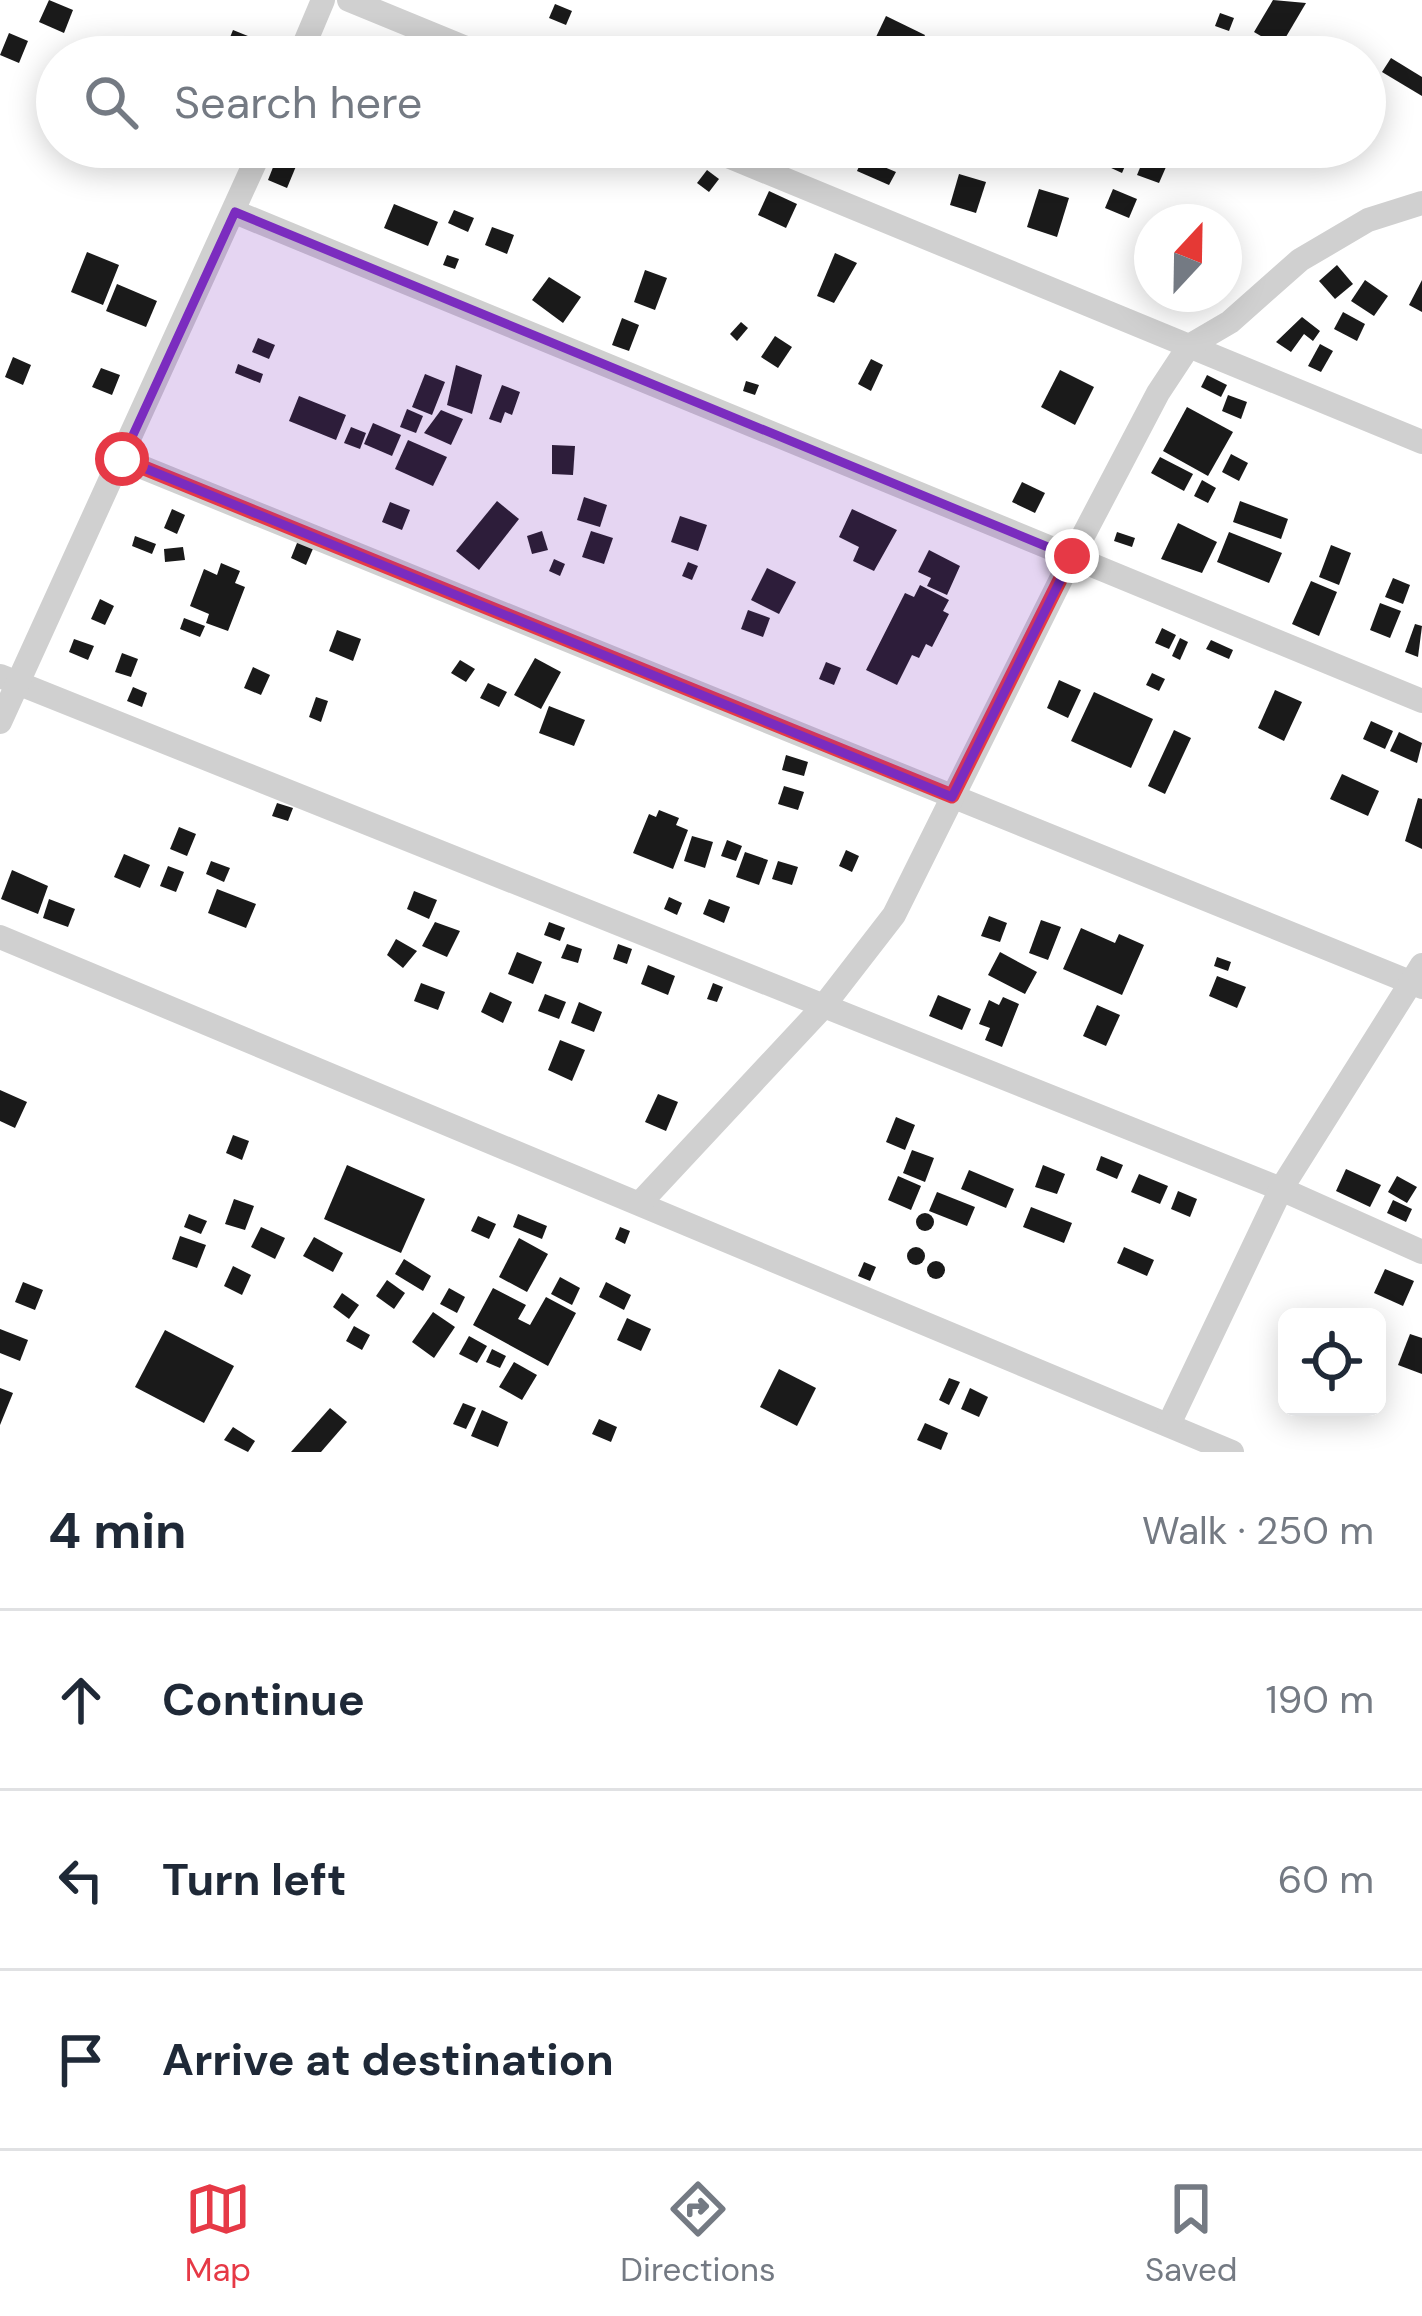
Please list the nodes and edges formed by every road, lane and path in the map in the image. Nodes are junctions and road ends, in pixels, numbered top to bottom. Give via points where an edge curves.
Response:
1 (322, 0) edge
2 (350, 0) edge
3 (307, 36) edge
4 (437, 36) edge
5 (253, 168) edge
6 (757, 168) edge
7 (1422, 203) edge
8 (235, 212) junction
9 (1189, 346) junction
10 (1422, 442) edge
11 (122, 459) junction
12 (1072, 556) junction
13 (10, 680) edge
14 (1422, 701) edge
15 (0, 722) edge
16 (952, 796) junction
17 (0, 938) edge
18 (1419, 979) edge
19 (822, 1008) junction
20 (1281, 1189) junction
21 (640, 1203) junction
22 (1422, 1252) edge
23 (1169, 1424) junction
24 (1232, 1452) edge

1 - 3 street
2 - 4 street
5 - 8 street
6 - 9 street
7 - 9 street via 1368,220 1300,260 1230,322
8 - 11 street
8 - 12 street
9 - 10 street
9 - 12 street
11 - 13 street
11 - 16 street
12 - 14 street
12 - 16 street
13 - 15 street
13 - 19 street
16 - 18 street
16 - 19 street via 894,915
17 - 21 street
18 - 20 street
19 - 20 street
19 - 21 street
20 - 22 street
20 - 23 street
21 - 23 street
23 - 24 street

